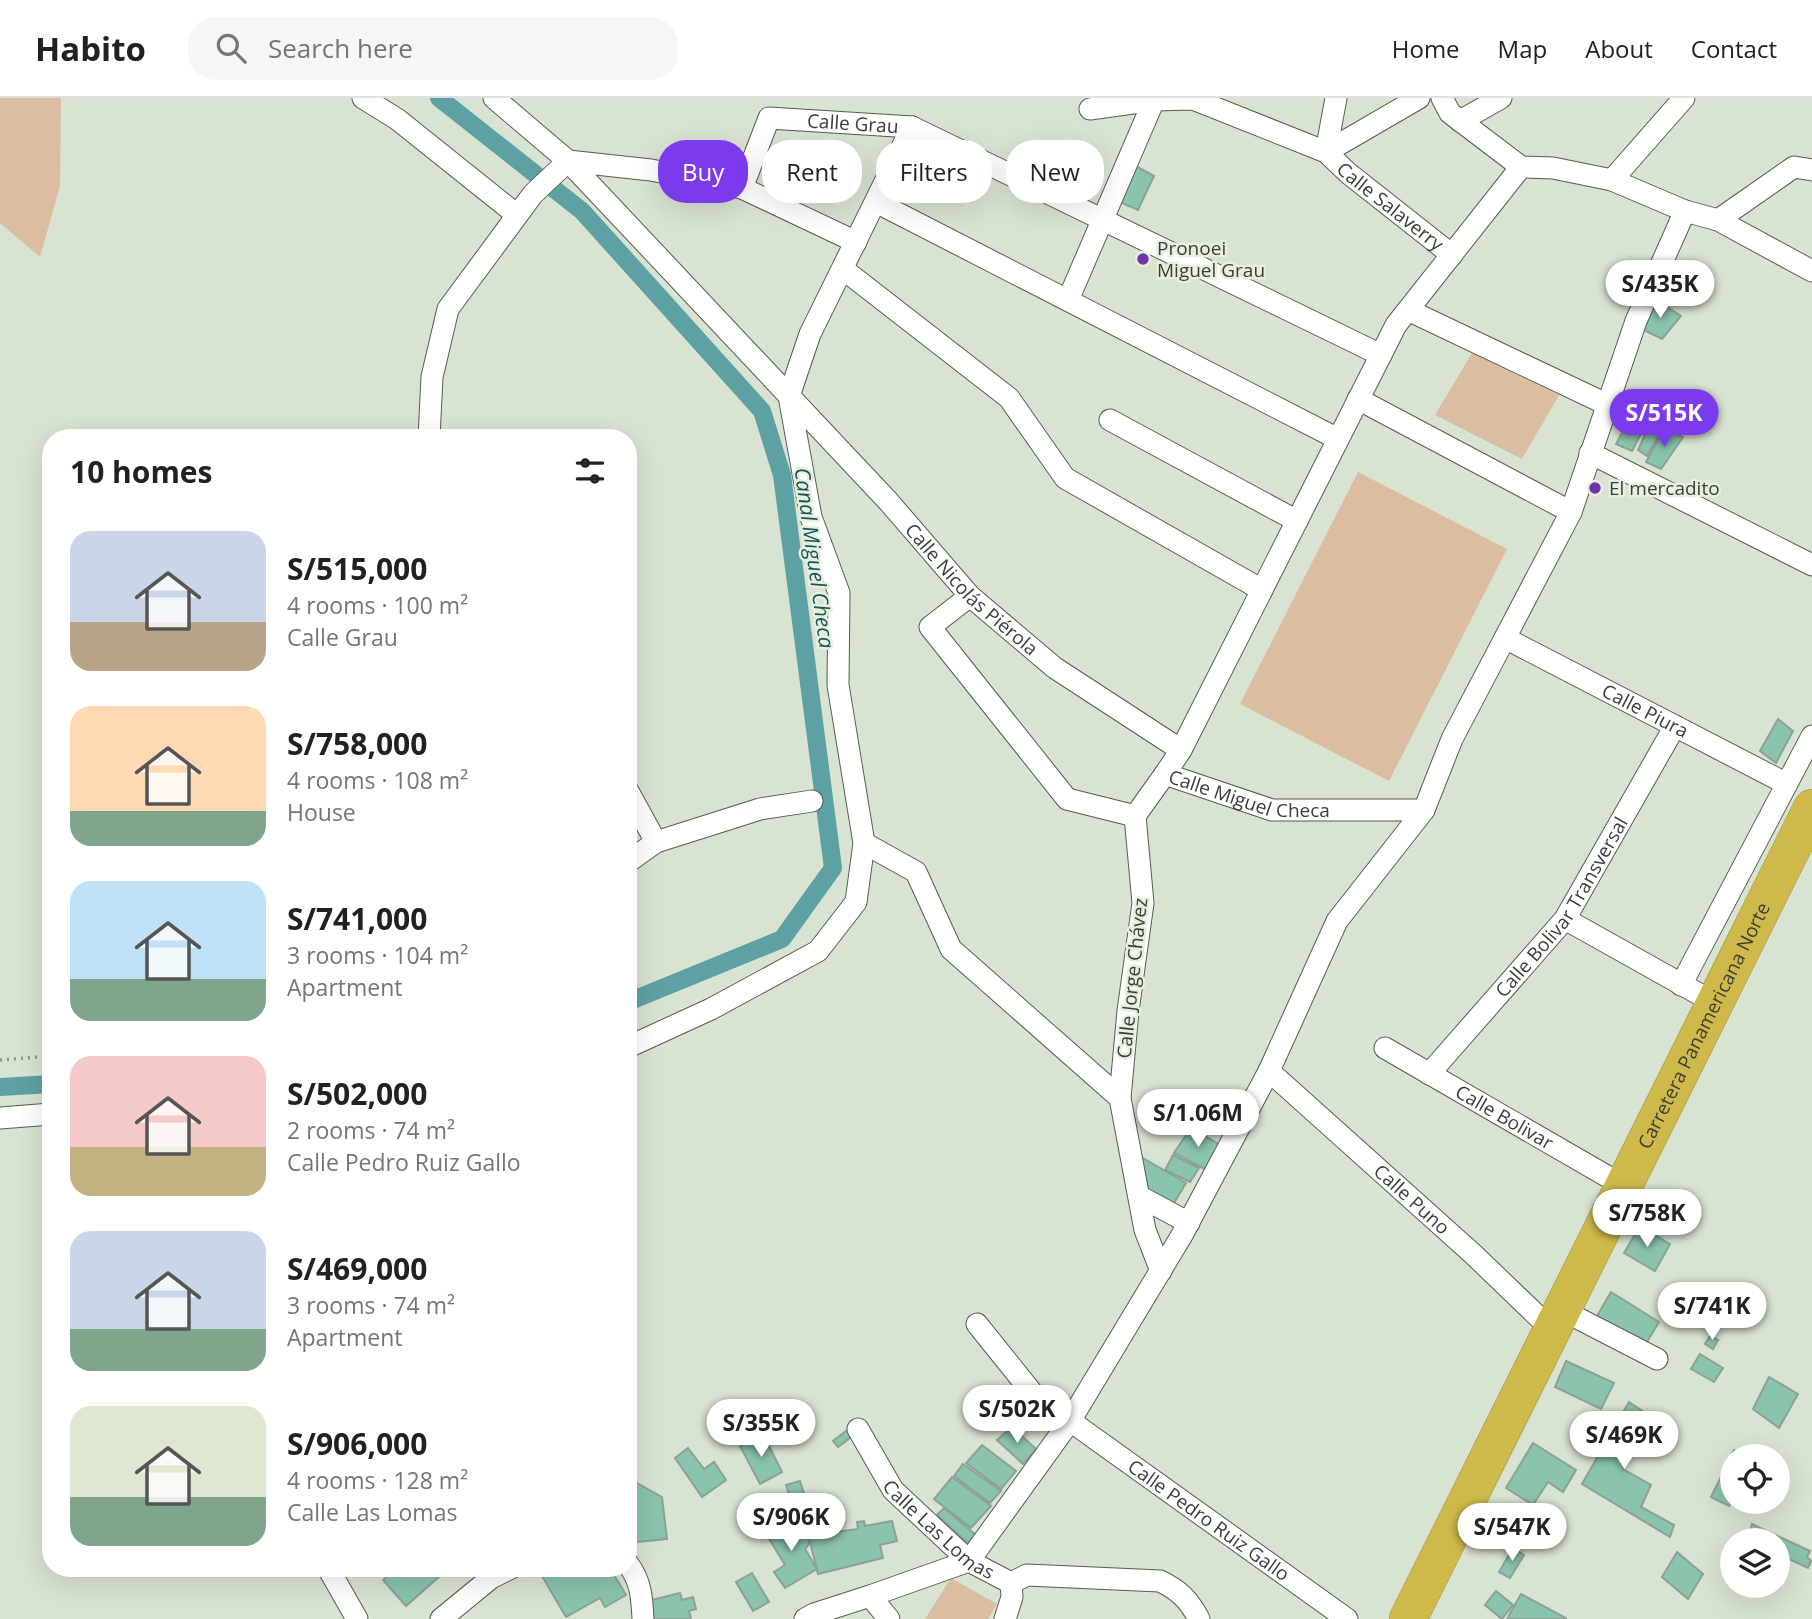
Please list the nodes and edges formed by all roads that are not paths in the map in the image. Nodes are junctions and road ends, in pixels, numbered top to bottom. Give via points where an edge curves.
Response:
1 (363, 98) edge
2 (494, 98) edge
3 (1193, 98) edge
4 (1336, 98) edge
5 (1419, 98) edge
6 (1442, 98) edge
7 (1501, 98) edge
8 (1685, 98) edge
9 (1144, 100) edge
10 (1090, 109) dead end
11 (1460, 121) junction
12 (912, 127) junction
13 (906, 140) edge
14 (1326, 152) junction
15 (568, 161) junction
16 (1521, 167) junction
17 (1812, 170) edge
18 (658, 171) edge
19 (748, 172) edge
20 (1612, 180) junction
21 (748, 191) edge
22 (876, 202) edge
23 (878, 203) edge
24 (1685, 211) junction
25 (517, 215) junction
26 (1102, 220) junction
27 (1718, 220) junction
28 (856, 242) junction
29 (1452, 255) junction
30 (843, 269) junction
31 (1812, 271) edge
32 (1068, 300) junction
33 (1408, 310) junction
34 (1381, 355) junction
35 (789, 396) junction
36 (1358, 399) junction
37 (1606, 404) junction
38 (1110, 419) dead end
39 (429, 429) edge
40 (1338, 439) junction
41 (1590, 453) junction
42 (1571, 512) junction
43 (1297, 521) junction
44 (1812, 565) edge
45 (1262, 590) junction
46 (970, 596) junction
47 (1505, 638) junction
48 (1675, 726) junction
49 (1812, 737) edge
50 (1181, 750) junction
51 (1165, 774) junction
52 (1785, 783) junction
53 (812, 801) dead end
54 (637, 807) edge
55 (1812, 808) edge
56 (1424, 810) junction
57 (1135, 816) junction
58 (656, 842) junction
59 (864, 843) junction
60 (637, 856) edge
61 (1565, 919) junction
62 (1681, 985) junction
63 (1714, 1003) junction
64 (637, 1043) edge
65 (1385, 1048) dead end
66 (1269, 1071) junction
67 (1429, 1074) junction
68 (1120, 1098) junction
69 (42, 1115) edge
70 (0, 1118) edge
71 (1624, 1186) junction
72 (1139, 1196) junction
73 (1185, 1229) junction
74 (1145, 1230) junction
75 (1161, 1271) junction
76 (1557, 1320) junction
77 (977, 1324) dead end
78 (1657, 1359) dead end
79 (1070, 1421) junction
80 (858, 1429) dead end
81 (969, 1561) junction
82 (333, 1577) edge
83 (493, 1577) edge
84 (636, 1577) edge
85 (1012, 1583) junction
86 (870, 1596) junction
87 (357, 1619) edge
88 (441, 1619) edge
89 (643, 1619) edge
90 (805, 1619) edge
91 (888, 1619) edge
92 (1006, 1619) edge
93 (1199, 1619) edge
94 (1347, 1619) edge
95 (1408, 1619) edge

1 - 25 street via 397,119
2 - 15 street, Calle Nicolás Piérola
3 - 9 street, Calle Salaverry
3 - 14 street, Calle Salaverry
4 - 14 street
5 - 14 street
6 - 11 street
7 - 11 street
8 - 20 street
9 - 10 street, Calle Salaverry
9 - 26 street
11 - 16 street
12 - 13 street
12 - 19 street, Calle Grau via 769,118
12 - 26 street, Calle Grau
14 - 29 street, Calle Salaverry
15 - 18 street
15 - 25 street
15 - 35 street, Calle Nicolás Piérola
16 - 20 street via 1553,168
16 - 29 street
17 - 27 street via 1794,167
20 - 24 street
21 - 28 street
22 - 28 street
23 - 32 street
24 - 27 street
24 - 37 street via 1636,321
25 - 39 street via 448,309 432,377
26 - 32 street
26 - 34 street, Calle Grau
27 - 31 street
28 - 30 street
29 - 33 street
30 - 35 street via 810,334
30 - 45 street via 1009,398 1065,478
32 - 40 street
33 - 34 street
33 - 37 street
34 - 36 street
35 - 46 street, Calle Nicolás Piérola
35 - 59 street via 811,517 839,593 838,685
36 - 40 street
36 - 42 street
37 - 41 street
38 - 43 street
40 - 43 street
41 - 42 street
41 - 44 street
42 - 47 street
43 - 45 street
45 - 50 street
46 - 50 street, Calle Nicolás Piérola via 1055,668
46 - 57 street via 930,626 1067,799
47 - 48 street, Calle Piura
47 - 56 street via 1452,739
48 - 52 street, Calle Piura
48 - 61 street, Calle Bolivar Transversal
49 - 52 street
50 - 51 street
51 - 56 street, Calle Miguel Checa via 1272,810
51 - 57 street, Calle Miguel Checa
52 - 62 street
53 - 58 street via 760,809
54 - 58 street
55 - 63 highway, Carretera Panamericana Norte
56 - 66 street via 1337,921
57 - 68 street, Calle Jorge Chávez via 1143,903
58 - 60 street
59 - 64 street via 856,902 818,951
59 - 68 street via 916,872 951,949
61 - 62 street
61 - 67 street, Calle Bolivar Transversal
62 - 63 street
63 - 71 highway, Carretera Panamericana Norte
65 - 67 street, Calle Bolivar
66 - 73 street
66 - 76 street, Calle Puno via 1454,1236
67 - 71 street, Calle Bolivar
68 - 72 street, Calle Jorge Chávez
69 - 70 street
71 - 76 highway, Carretera Panamericana Norte
72 - 73 street
72 - 74 street, Calle Jorge Chávez
73 - 74 street via 1164,1242 1149,1237
73 - 75 street
74 - 75 street, Calle Jorge Chávez
75 - 79 street
76 - 78 street, Calle Puno
76 - 95 highway, Carretera Panamericana Norte
77 - 79 street, Calle Pedro Ruiz Gallo via 1034,1395
79 - 81 street
79 - 94 street, Calle Pedro Ruiz Gallo
80 - 81 street, Calle Las Lomas via 893,1490
81 - 85 street, Calle Las Lomas
81 - 86 street
82 - 87 street
83 - 88 street
84 - 89 street
85 - 92 street
85 - 93 street, Calle Las Lomas via 1027,1575 1160,1581 1178,1590
86 - 90 street
86 - 91 street

